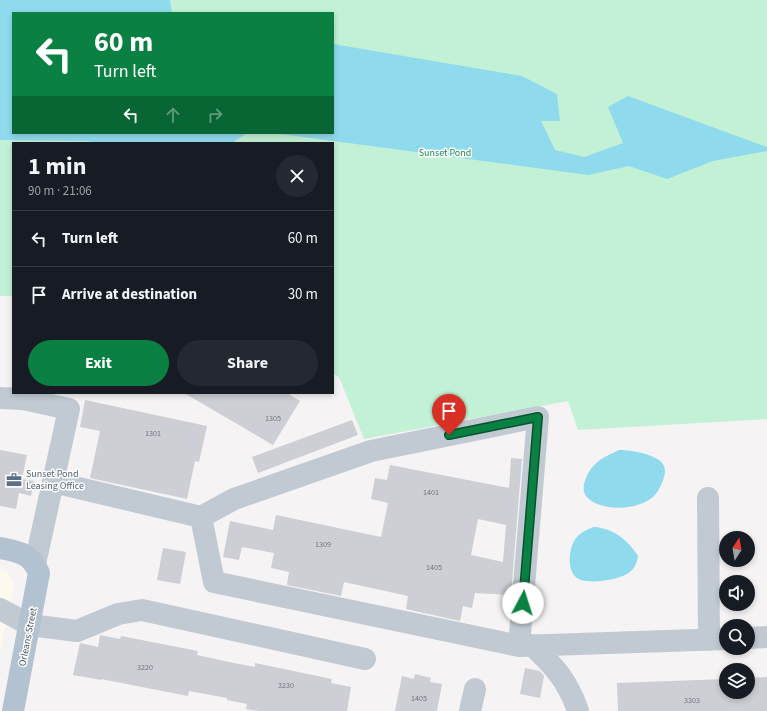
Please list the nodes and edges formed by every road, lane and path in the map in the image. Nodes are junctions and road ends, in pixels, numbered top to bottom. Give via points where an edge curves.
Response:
1 (0, 398) edge
2 (53, 482) junction
3 (708, 498) dead end
4 (201, 517) junction
5 (0, 548) edge
6 (35, 564) junction
7 (0, 609) edge
8 (30, 625) junction
9 (767, 637) edge
10 (755, 638) edge
11 (718, 639) edge
12 (525, 645) junction
13 (365, 660) dead end
14 (475, 689) dead end
15 (13, 711) edge
16 (470, 711) edge
17 (578, 711) edge

1 - 2 lane via 23,399 69,408
2 - 4 lane
2 - 6 lane
3 - 11 lane
4 - 12 lane via 214,582
4 - 12 lane via 234,499 371,451 538,417
5 - 6 main road via 21,552
6 - 8 main road, Orleans Street via 39,577
7 - 8 lane
8 - 13 lane via 77,630 118,614 142,610
8 - 15 main road, Orleans Street
9 - 10 lane
11 - 12 lane
12 - 17 lane via 554,666 572,693
14 - 16 lane

